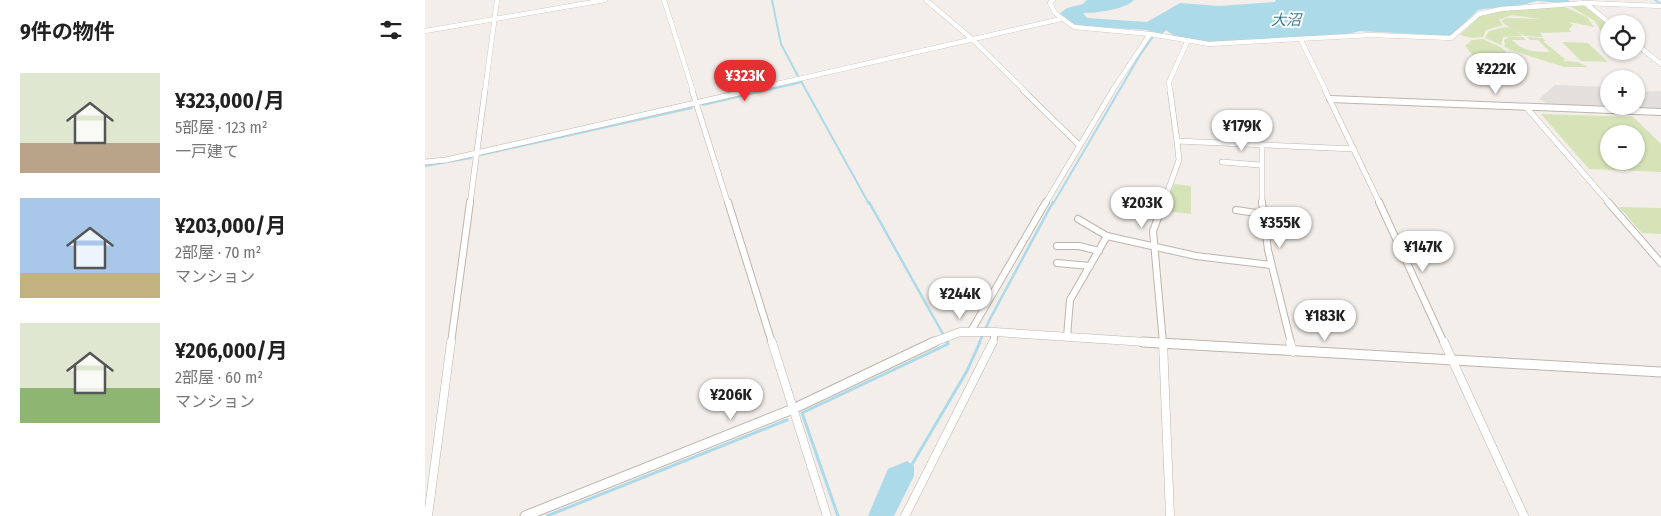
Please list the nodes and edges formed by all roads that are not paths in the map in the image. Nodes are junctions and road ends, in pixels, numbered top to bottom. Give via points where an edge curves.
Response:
1 (497, 0) edge
2 (605, 0) edge
3 (664, 0) edge
4 (926, 0) edge
5 (1053, 0) edge
6 (1581, 0) edge
7 (1586, 3) junction
8 (1661, 6) edge
9 (1600, 15) edge
10 (494, 19) junction
11 (1061, 19) junction
12 (425, 31) edge
13 (1153, 35) junction
14 (972, 39) junction
15 (1188, 40) junction
16 (1301, 40) junction
17 (1645, 51) edge
18 (1661, 64) edge
19 (1330, 99) junction
20 (698, 102) junction
21 (1526, 107) junction
22 (1661, 112) edge
23 (1177, 141) junction
24 (1079, 145) junction
25 (1262, 145) junction
26 (1354, 149) junction
27 (476, 154) junction
28 (425, 162) edge
29 (1222, 162) dead end
30 (1260, 165) junction
31 (1236, 210) dead end
32 (1263, 214) junction
33 (1079, 219) dead end
34 (1107, 236) junction
35 (1057, 246) dead end
36 (1155, 247) junction
37 (1099, 250) junction
38 (1057, 263) dead end
39 (1661, 263) edge
40 (1271, 265) junction
41 (1090, 266) junction
42 (973, 331) junction
43 (992, 332) junction
44 (1067, 337) junction
45 (1162, 344) junction
46 (1293, 352) junction
47 (1451, 361) junction
48 (1661, 372) edge
49 (793, 409) junction
50 (428, 516) edge
51 (525, 516) edge
52 (827, 516) edge
53 (905, 516) edge
54 (1170, 516) edge
55 (1524, 516) edge

1 - 10 street
2 - 10 street
3 - 20 street
4 - 14 street
5 - 11 street via 1051,7
6 - 7 street
7 - 8 street
7 - 9 street
7 - 16 street via 1481,13 1454,37 1371,35
10 - 12 street
10 - 27 street
11 - 13 street via 1080,29
11 - 14 street
13 - 15 street
13 - 24 street via 1134,55
14 - 20 street
14 - 24 street
15 - 16 street via 1209,44
15 - 23 street via 1169,82
16 - 19 street
17 - 18 street
19 - 21 street
19 - 26 street
20 - 27 street
20 - 49 street
21 - 22 street
21 - 39 street
23 - 25 street
23 - 36 street via 1179,160 1153,231
24 - 42 street
25 - 26 street
25 - 30 street
26 - 47 street
27 - 28 street
27 - 50 street
29 - 30 street
30 - 32 street
31 - 32 street
32 - 40 street
33 - 34 street
34 - 36 street
34 - 37 street
35 - 37 street
36 - 40 street via 1196,256
36 - 45 street
37 - 41 street
38 - 41 street
40 - 46 street
41 - 44 street via 1070,300
42 - 43 street
42 - 49 street via 945,337
43 - 44 street
43 - 53 street via 991,347
44 - 45 street
45 - 46 street
45 - 54 street
46 - 47 street
47 - 48 street
47 - 55 street
49 - 51 street
49 - 52 street

